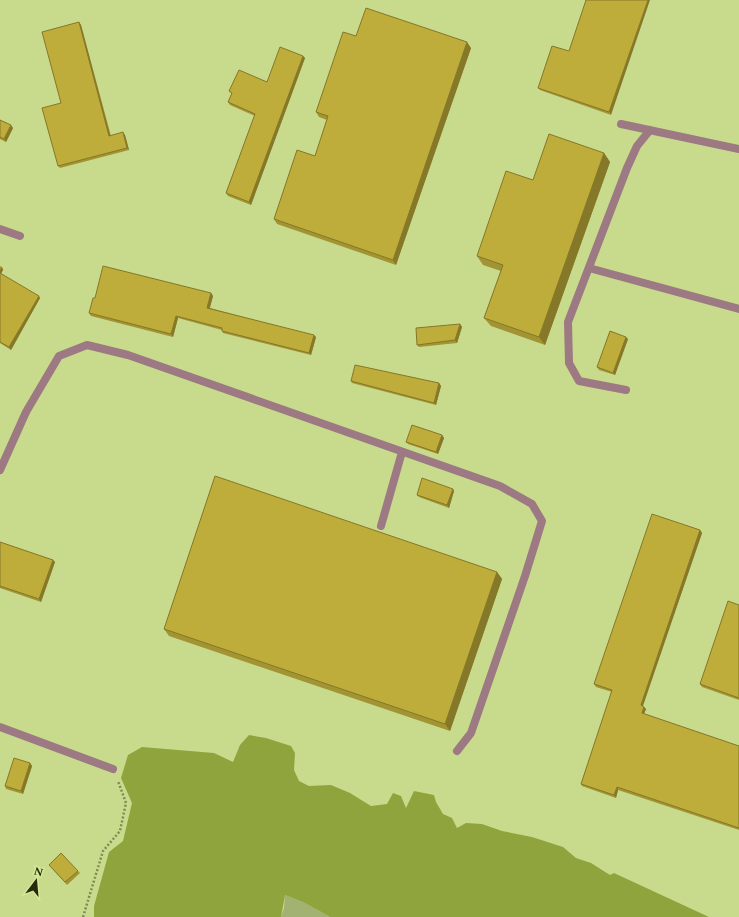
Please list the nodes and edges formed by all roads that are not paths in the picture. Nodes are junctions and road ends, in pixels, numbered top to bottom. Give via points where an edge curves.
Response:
1 (621, 124) dead end
2 (650, 130) junction
3 (739, 149) edge
4 (0, 229) edge
5 (20, 236) dead end
6 (588, 268) junction
7 (739, 309) edge
8 (626, 390) dead end
9 (402, 452) junction
10 (0, 470) edge
11 (381, 526) dead end
12 (0, 727) edge
13 (457, 751) dead end
14 (113, 769) road end

1 - 2 lane
2 - 3 lane
2 - 6 lane via 637,146
4 - 5 lane
6 - 7 lane
6 - 8 lane via 568,322 568,363 579,381
9 - 10 lane via 128,355 87,345 59,356 26,412
9 - 11 lane
9 - 13 lane via 500,486 532,504 542,521 471,732
12 - 14 lane

